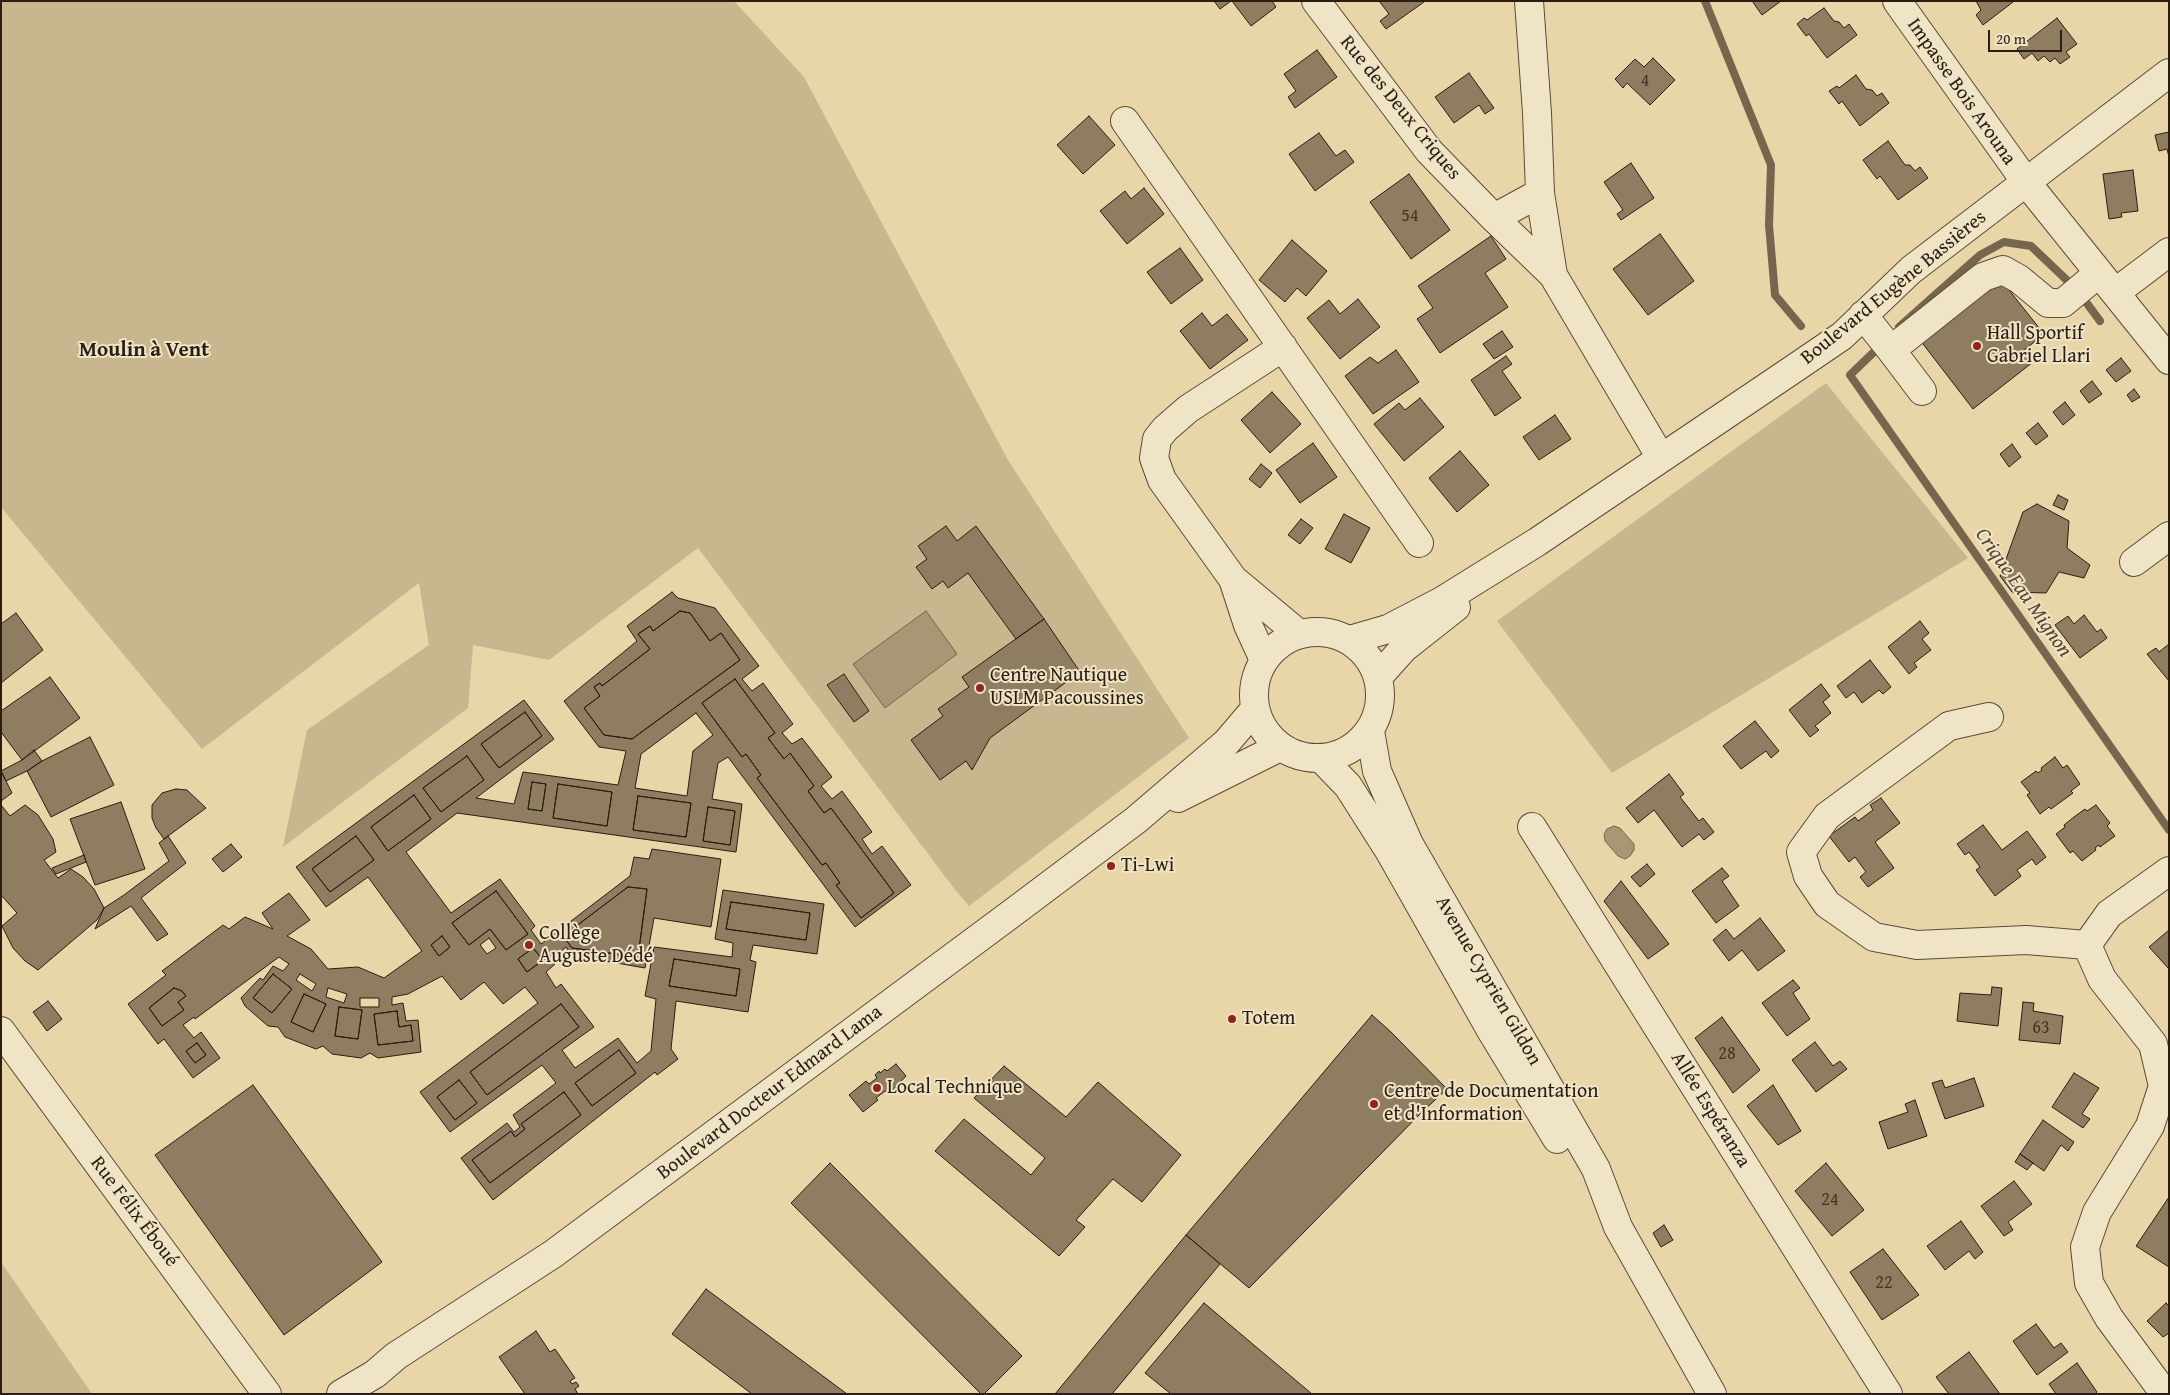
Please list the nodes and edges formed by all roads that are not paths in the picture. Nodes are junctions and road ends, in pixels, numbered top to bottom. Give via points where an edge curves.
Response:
1 (1316, 1) edge
2 (1529, 1) edge
3 (1897, 1) edge
4 (2169, 73) edge
5 (1125, 121) dead end
6 (2026, 182) junction
7 (1540, 193) junction
8 (1494, 218) junction
9 (2169, 252) edge
10 (1553, 275) junction
11 (2108, 283) junction
12 (1863, 315) junction
13 (1283, 347) junction
14 (1891, 350) junction
15 (2169, 360) edge
16 (1922, 391) dead end
17 (1661, 458) junction
18 (2169, 536) edge
19 (1537, 542) junction
20 (1419, 543) dead end
21 (2134, 562) dead end
22 (1233, 579) junction
23 (1299, 634) junction
24 (1350, 640) junction
25 (1264, 660) junction
26 (1378, 678) junction
27 (1255, 709) junction
28 (1989, 717) dead end
29 (1370, 731) junction
30 (1280, 747) junction
31 (1322, 758) junction
32 (1136, 820) junction
33 (1532, 827) dead end
34 (2169, 870) edge
35 (2087, 944) junction
36 (1, 1031) edge
37 (1618, 1227) junction
38 (396, 1356) junction
39 (267, 1394) edge
40 (318, 1394) edge
41 (341, 1394) edge
42 (1712, 1394) edge
43 (1888, 1394) edge
44 (2166, 1394) edge

1 - 8 street, Rue des Deux Criques via 1429,151
2 - 7 street, Rue des Deux Criques
3 - 6 street, Impasse Bois Arouna
4 - 6 street, Boulevard Eugène Bassières
5 - 13 street
6 - 11 street, Impasse Bois Arouna
6 - 12 street, Boulevard Eugène Bassières via 1910,270
7 - 8 street
7 - 10 street, Rue des Deux Criques
8 - 10 street, Rue des Deux Criques
9 - 11 street
10 - 17 street, Rue des Deux Criques
11 - 14 street via 2063,303 2048,303 2003,270 1983,277
11 - 15 street, Impasse Bois Arouna
12 - 14 street
12 - 17 street, Boulevard Eugène Bassières via 1835,341
13 - 20 street
13 - 22 street via 1188,409 1164,429 1154,451 1162,480
14 - 16 street
17 - 19 street, Boulevard Eugène Bassières
18 - 21 street
19 - 24 street, Boulevard Eugène Bassières via 1442,601 1388,629
19 - 26 street, Boulevard Eugène Bassières via 1404,648
22 - 23 street
22 - 25 street
23 - 24 street via 1321,632
23 - 25 street via 1288,638
24 - 26 street via 1366,655
25 - 27 street via 1254,684
26 - 29 street via 1379,708
27 - 30 street via 1260,724
27 - 32 street, Boulevard Docteur Edmard Lama via 1226,743
28 - 35 street via 1949,726 1827,816 1801,852 1808,876 1826,904 1874,937 1917,945 2026,940
29 - 31 street via 1353,748
29 - 37 street, Avenue Cyprien Gildon via 1377,771 1409,844 1596,1169
30 - 31 street via 1308,758
30 - 32 street, Boulevard Docteur Edmard Lama
31 - 37 street, Avenue Cyprien Gildon via 1348,786 1390,852 1584,1185
32 - 38 street, Boulevard Docteur Edmard Lama via 553,1254
33 - 43 street, Allée Espéranza
34 - 35 street via 2109,914
35 - 44 street via 2102,978 2153,1044 2163,1086 2150,1126 2097,1212 2085,1247 2089,1283 2109,1318
36 - 39 street, Rue Félix Éboué
37 - 42 street, Avenue Cyprien Gildon
38 - 40 street, Boulevard Docteur Edmard Lama via 370,1365
38 - 41 street, Boulevard Docteur Edmard Lama via 375,1374

